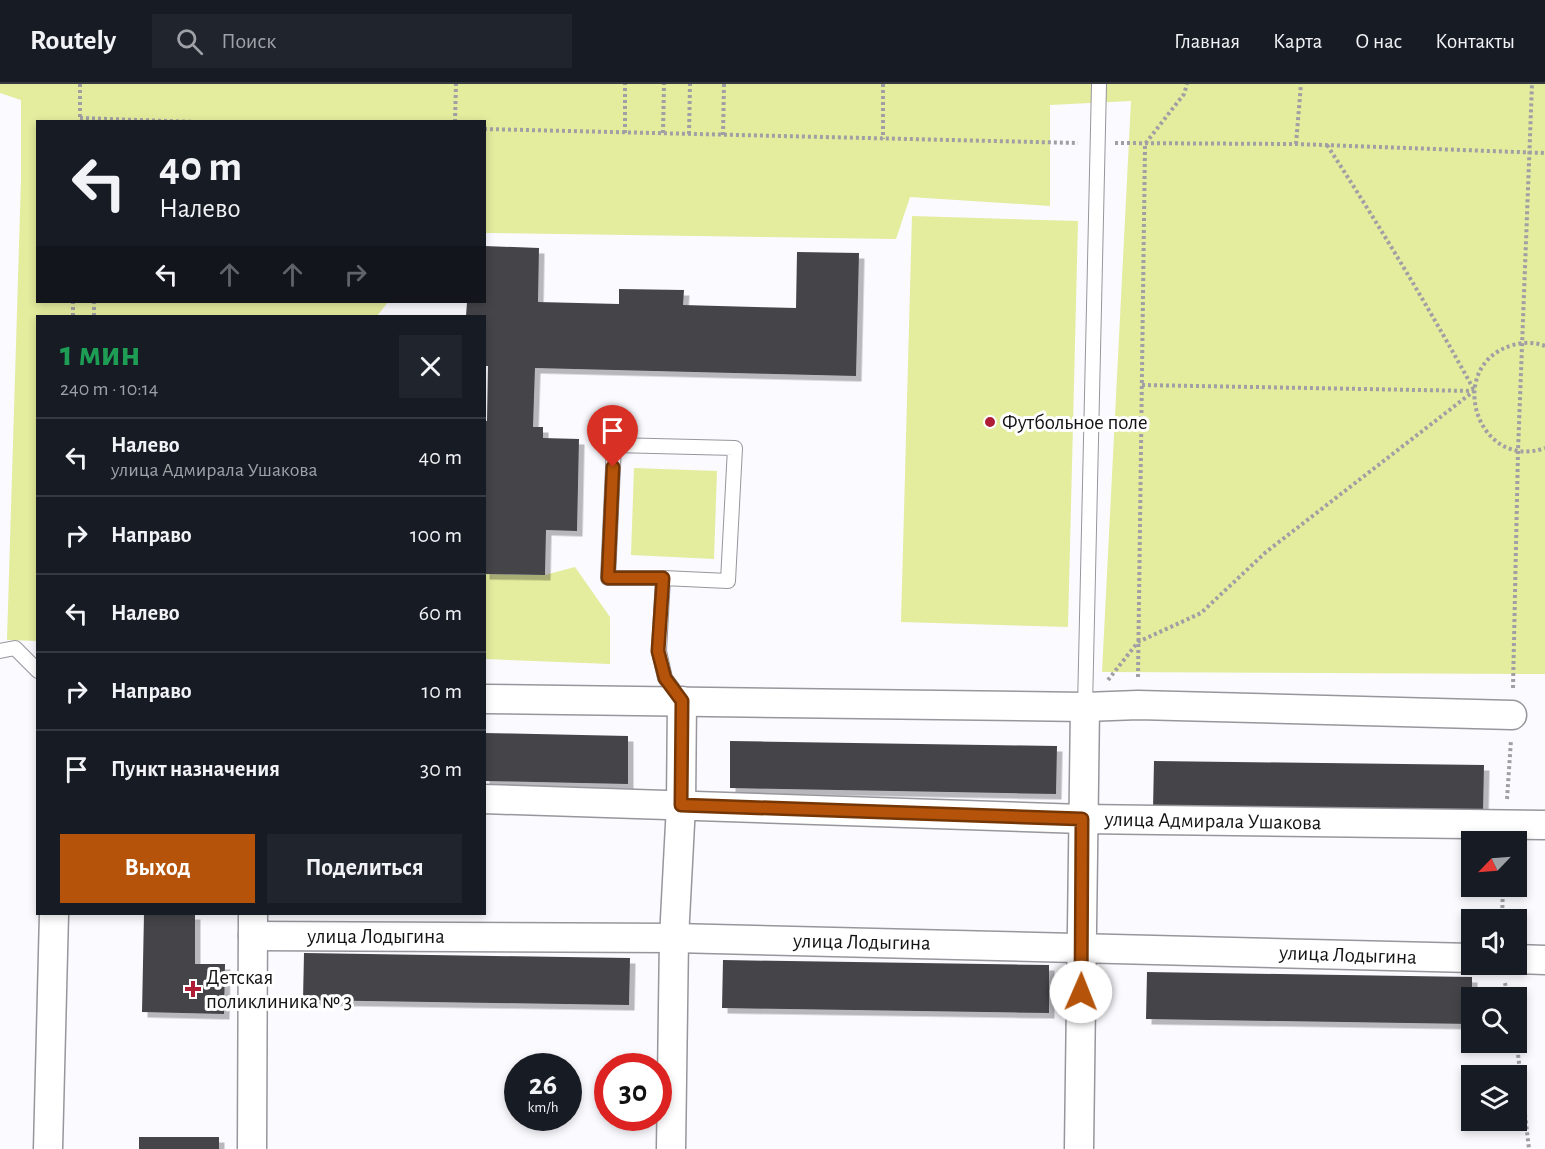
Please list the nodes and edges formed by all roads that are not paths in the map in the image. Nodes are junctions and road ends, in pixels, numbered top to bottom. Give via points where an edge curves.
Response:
1 (1098, 84) edge
2 (663, 578) junction
3 (0, 651) edge
4 (36, 669) edge
5 (486, 699) edge
6 (682, 701) junction
7 (1085, 707) junction
8 (1512, 715) road end
9 (486, 799) edge
10 (681, 805) junction
11 (1082, 819) junction
12 (1545, 825) edge
13 (54, 915) edge
14 (253, 925) edge
15 (674, 938) junction
16 (1081, 947) junction
17 (1461, 958) edge
18 (1527, 959) edge
19 (1545, 960) edge
20 (48, 1149) edge
21 (252, 1149) edge
22 (671, 1149) edge
23 (1079, 1149) edge

1 - 7 lane
2 - 2 lane via 608,578 614,445 735,448 728,581
2 - 6 lane via 658,651 665,678
3 - 4 lane via 15,648
5 - 6 street
6 - 7 street
6 - 10 street
7 - 8 street
7 - 11 street
9 - 10 street, улица Адмирала Ушакова
10 - 11 street, улица Адмирала Ушакова
10 - 15 street
11 - 12 street, улица Адмирала Ушакова
11 - 16 street
13 - 20 street
14 - 15 street, улица Лодыгина
14 - 21 street
15 - 16 street, улица Лодыгина
15 - 22 street
16 - 17 street, улица Лодыгина
16 - 23 street
18 - 19 street

